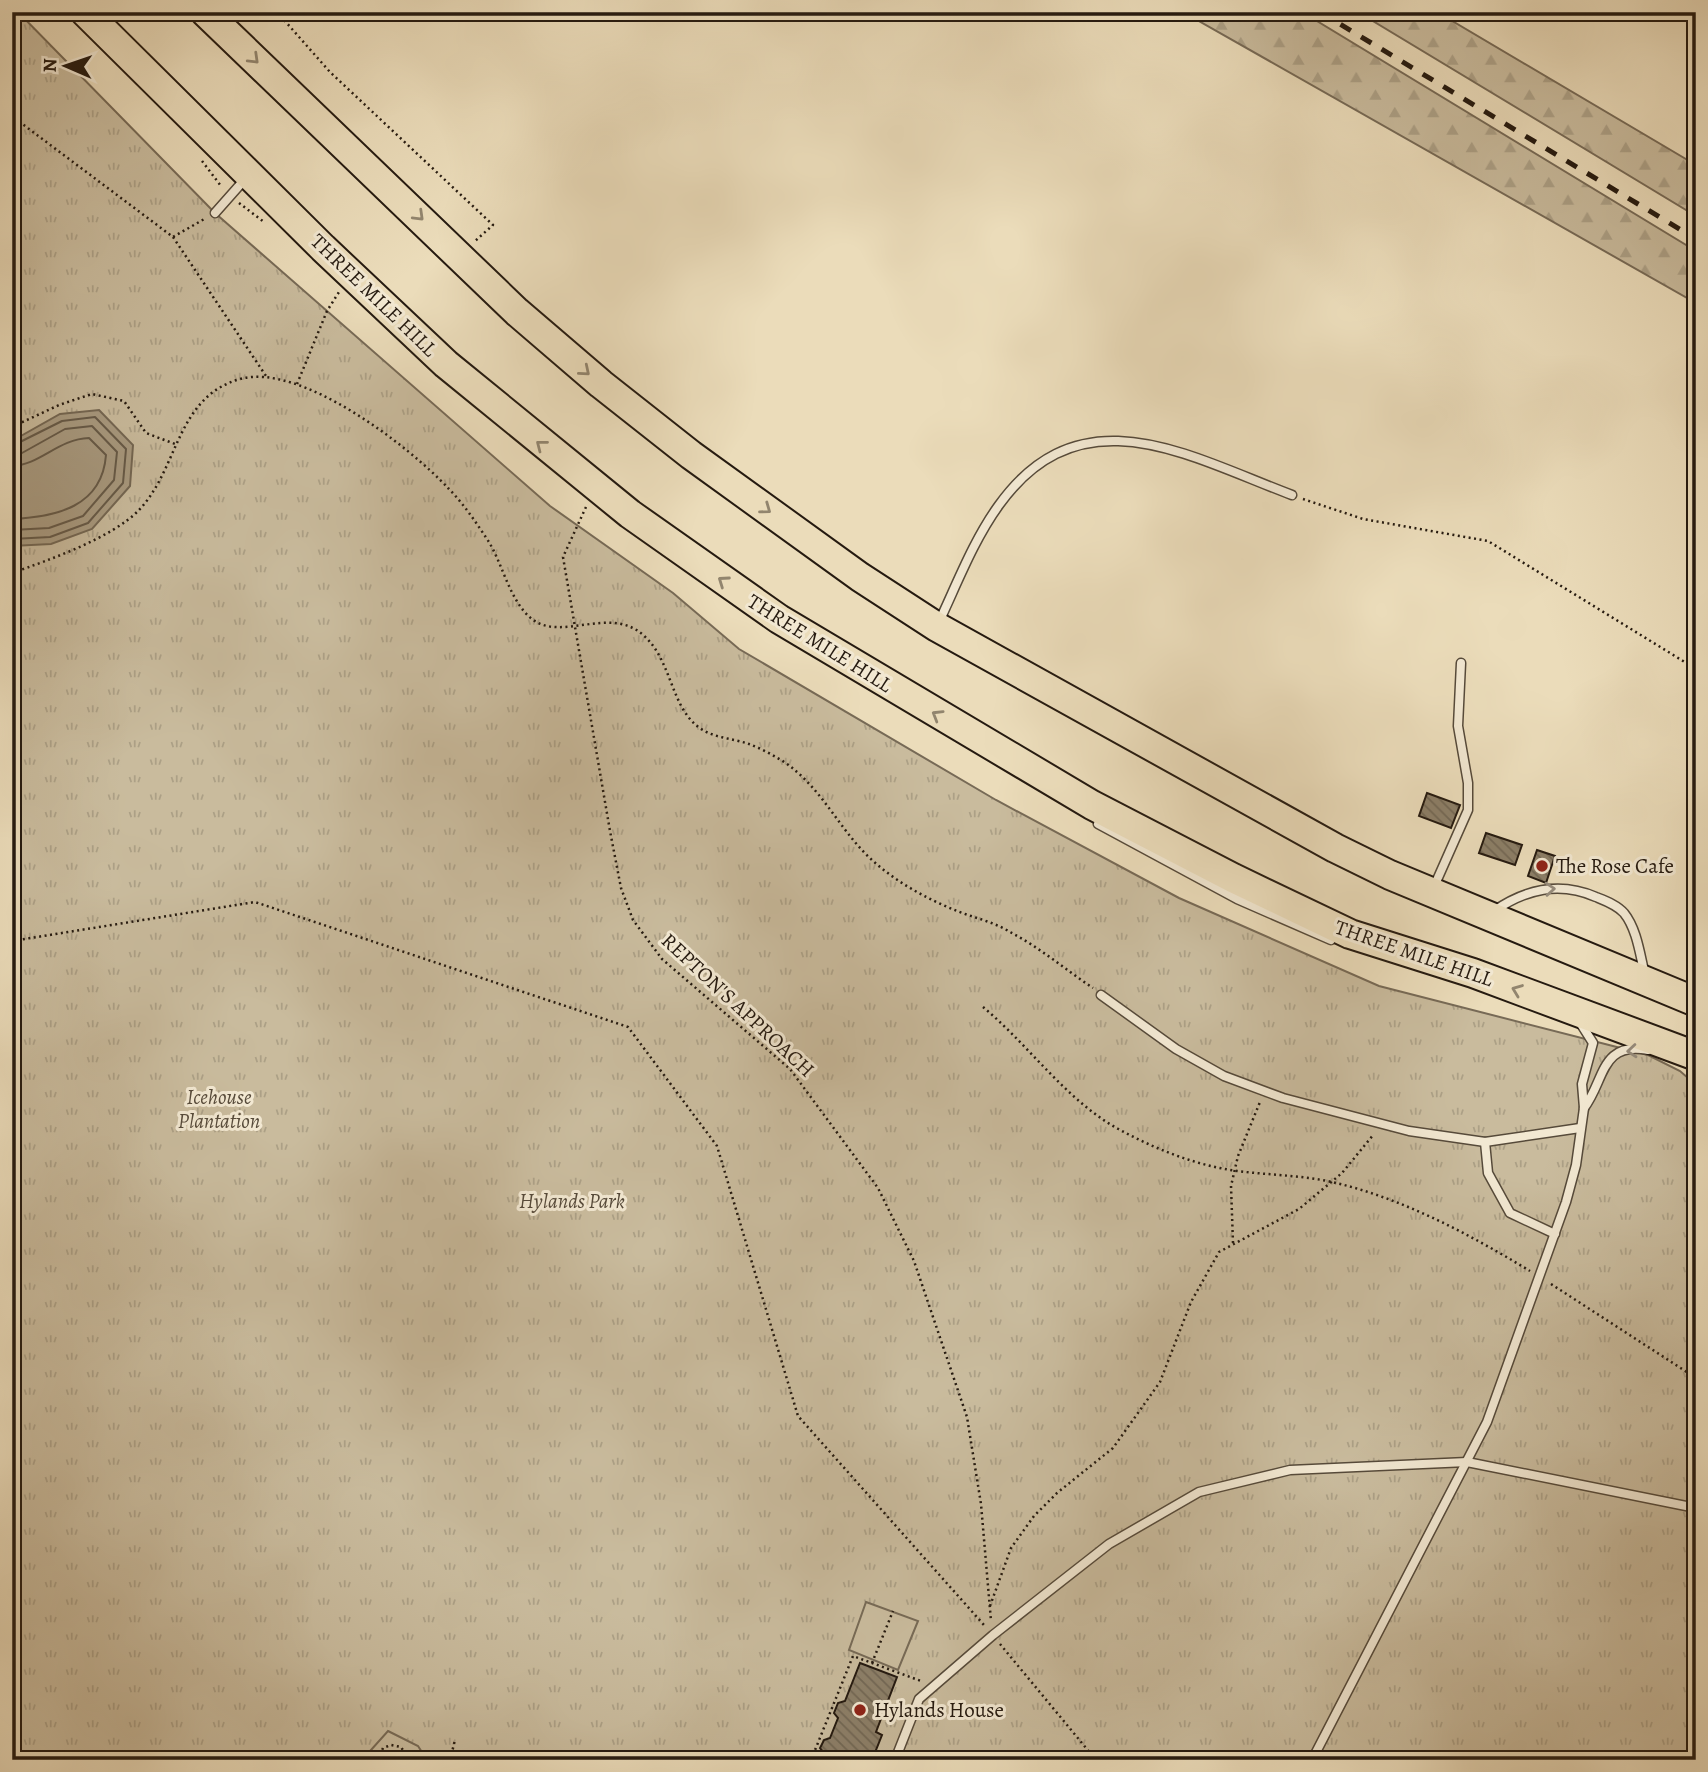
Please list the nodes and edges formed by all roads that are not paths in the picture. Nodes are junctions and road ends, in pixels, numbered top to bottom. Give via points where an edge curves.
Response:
1 (85, 12) edge
2 (205, 12) edge
3 (251, 174) junction
4 (215, 213) road end
5 (1292, 495) road end
6 (937, 627) junction
7 (1461, 663) dead end
8 (974, 737) junction
9 (1043, 788) dead end
10 (1088, 818) dead end
11 (1431, 891) junction
12 (1488, 915) junction
13 (1336, 942) dead end
14 (1372, 952) dead end
15 (1473, 973) junction
16 (1646, 980) junction
17 (1101, 995) road end
18 (1696, 1002) edge
19 (1563, 1008) junction
20 (1663, 1056) dead end
21 (1696, 1056) edge
22 (1584, 1108) junction
23 (1580, 1128) junction
24 (1485, 1142) junction
25 (1555, 1234) junction
26 (1467, 1462) junction
27 (1696, 1508) edge
28 (895, 1760) edge
29 (1312, 1760) edge

1 - 3 highway, THREE MILE HILL
2 -> 6 highway via 544,336 651,424 860,577
3 - 4 lane
8 -> 3 highway, THREE MILE HILL via 779,619 629,514 446,364
5 - 6 lane via 1141,442 1111,439 1061,449 1017,483 999,505
6 - 11 highway via 1286,823
7 - 11 lane via 1458,726 1468,810
8 - 9 lane
8 - 15 highway, THREE MILE HILL via 1181,852 1350,934
10 - 13 lane via 1227,894
11 - 12 highway
12 - 16 highway
12 -> 16 lane via 1529,891 1547,888 1579,890 1612,903 1631,927
14 - 15 lane
19 -> 15 highway, THREE MILE HILL
16 - 18 highway
17 - 24 lane via 1176,1049 1224,1076 1381,1124
19 - 21 highway, THREE MILE HILL
19 - 22 lane via 1582,1024 1593,1043 1582,1084
20 -> 22 lane via 1640,1049 1613,1056
22 - 23 lane
23 - 24 lane
23 - 25 lane via 1576,1165
24 - 25 lane via 1488,1173 1510,1213
25 - 26 lane via 1496,1397
26 - 27 lane
26 - 28 lane via 1290,1470 1199,1492 1109,1544 919,1699
26 - 29 lane

